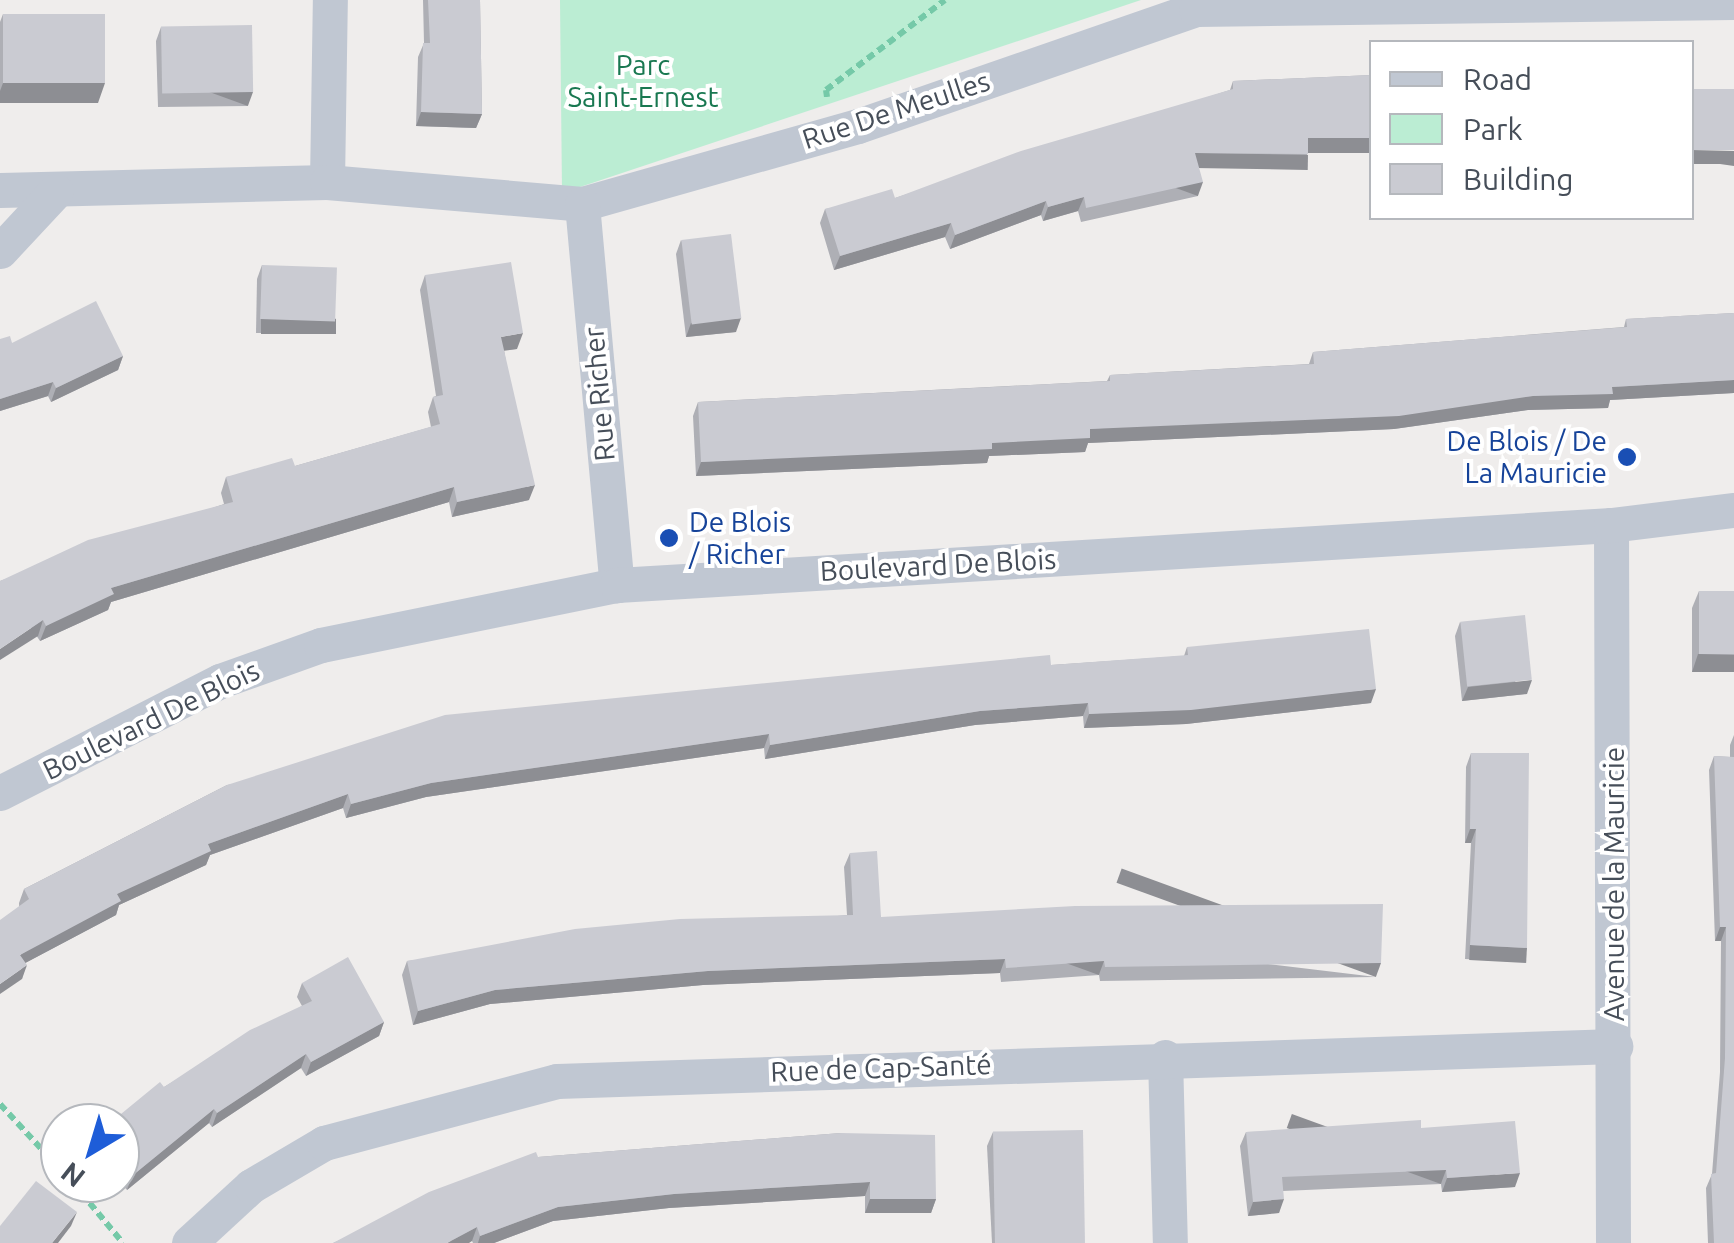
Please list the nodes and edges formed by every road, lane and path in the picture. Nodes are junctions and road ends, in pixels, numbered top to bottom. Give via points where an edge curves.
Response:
1 (330, 0) edge
2 (945, 0) edge
3 (1398, 2) edge
4 (1734, 2) edge
5 (836, 132) junction
6 (328, 182) junction
7 (0, 190) edge
8 (56, 191) junction
9 (582, 204) junction
10 (0, 252) edge
11 (1734, 510) edge
12 (1611, 525) junction
13 (617, 584) junction
14 (0, 793) edge
15 (1615, 1046) junction
16 (1164, 1057) junction
17 (0, 1104) edge
18 (40, 1147) edge
19 (90, 1203) edge
20 (123, 1243) edge
21 (189, 1243) edge
22 (1170, 1243) edge
23 (1613, 1243) edge

1 - 6 street
2 - 5 path via 826,90
3 - 4 street, Rue De Meulles
3 - 5 street, Rue De Meulles via 1196,9
5 - 9 street, Rue De Meulles
6 - 8 street, Rue De Meulles
6 - 9 street, Rue De Meulles
7 - 8 street, Rue De Meulles
8 - 10 street
9 - 13 street, Rue Richer
11 - 12 street, Boulevard De Blois
12 - 13 street, Boulevard De Blois
12 - 15 street, Avenue de la Mauricie
13 - 14 street, Boulevard De Blois via 321,644 220,681
15 - 16 street, Rue de Cap-Santé
15 - 23 street, Avenue de la Mauricie
16 - 21 street, Rue de Cap-Santé via 557,1081 324,1142 251,1186
16 - 22 street
17 - 18 path
19 - 20 path

